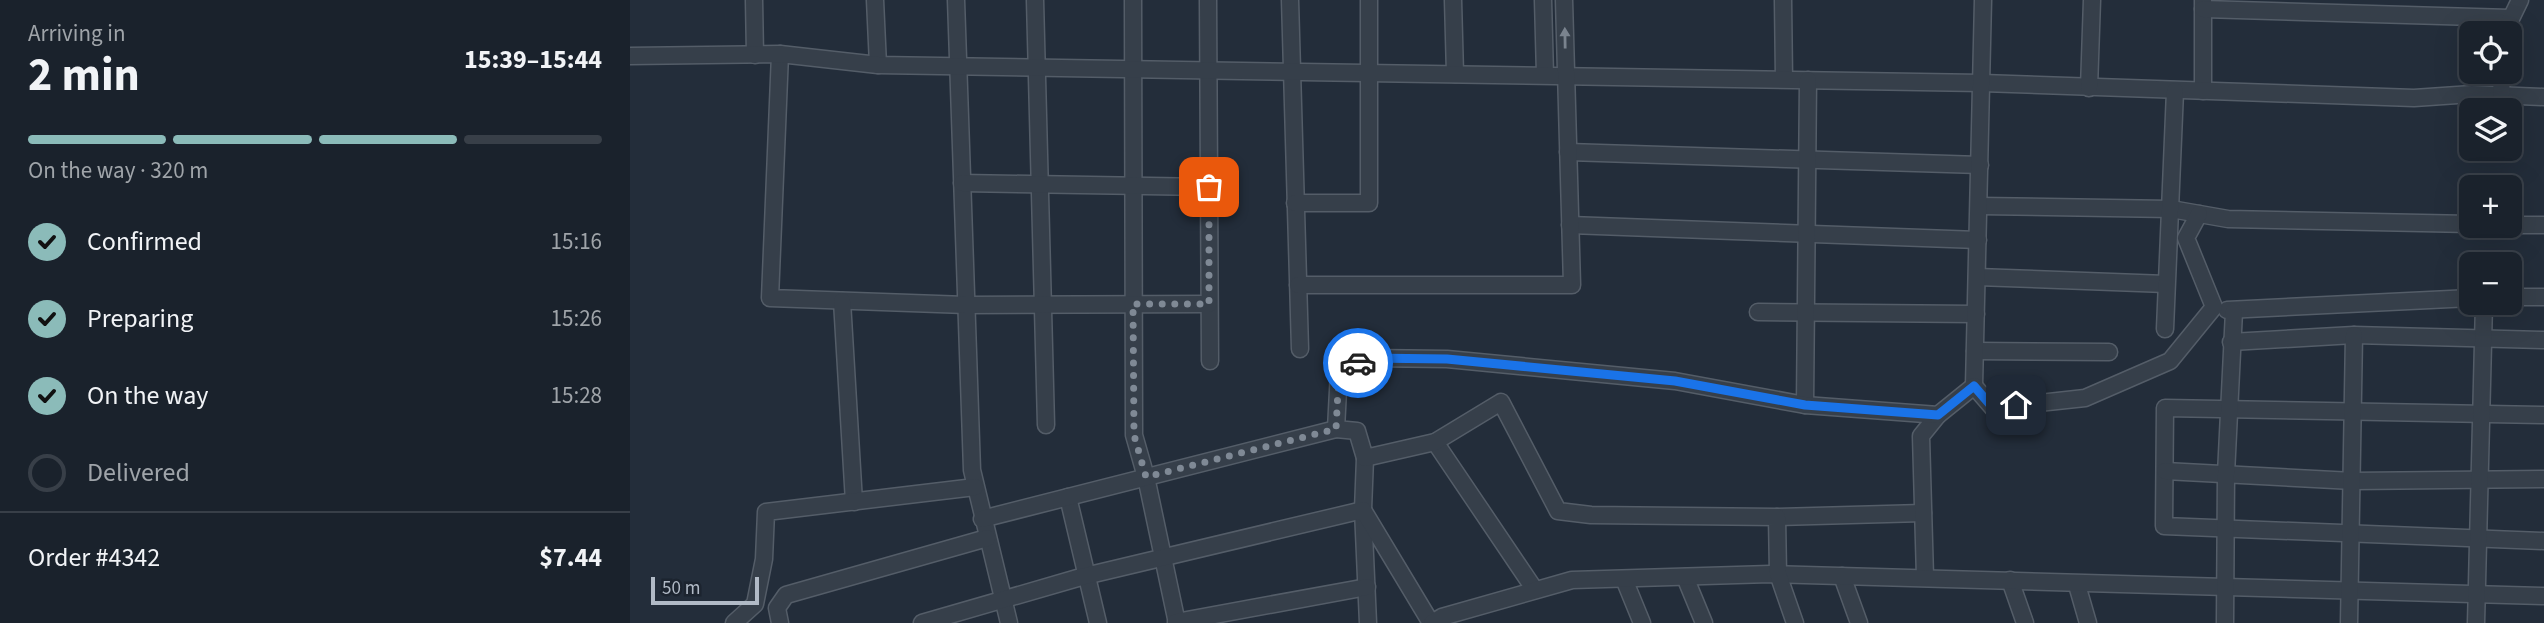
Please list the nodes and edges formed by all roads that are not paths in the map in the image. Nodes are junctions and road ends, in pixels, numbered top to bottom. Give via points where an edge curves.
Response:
1 (754, 0) edge
2 (876, 0) edge
3 (956, 0) edge
4 (1035, 0) edge
5 (1133, 0) edge
6 (1208, 0) edge
7 (1290, 0) edge
8 (1369, 0) edge
9 (1453, 0) edge
10 (1543, 0) edge
11 (1564, 0) edge
12 (1783, 0) edge
13 (1983, 0) edge
14 (2092, 0) edge
15 (2520, 0) edge
16 (2203, 5) edge
17 (2510, 18) junction
18 (2509, 21) edge
19 (780, 54) junction
20 (754, 55) junction
21 (630, 56) edge
22 (878, 65) junction
23 (958, 66) junction
24 (1037, 68) junction
25 (1133, 69) junction
26 (1209, 70) junction
27 (1290, 72) junction
28 (1371, 73) junction
29 (1455, 74) junction
30 (1545, 75) junction
31 (1566, 76) junction
32 (1784, 79) junction
33 (1808, 80) junction
34 (1982, 83) junction
35 (2501, 84) edge
36 (2089, 88) junction
37 (2175, 91) junction
38 (2203, 91) junction
39 (2501, 95) junction
40 (2544, 97) edge
41 (1568, 152) junction
42 (1807, 160) junction
43 (1980, 165) junction
44 (962, 183) junction
45 (1040, 184) junction
46 (1133, 186) junction
47 (1209, 187) junction
48 (1295, 203) junction
49 (1979, 206) junction
50 (2171, 209) junction
51 (2199, 214) junction
52 (2459, 224) edge
53 (1570, 225) junction
54 (2522, 225) edge
55 (2544, 225) edge
56 (1806, 234) junction
57 (1978, 240) junction
58 (1977, 278) junction
59 (2166, 284) junction
60 (1298, 285) junction
61 (2522, 297) edge
62 (2544, 297) edge
63 (2459, 299) edge
64 (842, 301) junction
65 (1043, 304) junction
66 (1133, 304) junction
67 (1209, 304) junction
68 (966, 305) junction
69 (2214, 307) junction
70 (1758, 312) dead end
71 (2234, 312) junction
72 (1805, 313) junction
73 (1976, 314) junction
74 (2484, 315) edge
75 (2165, 329) dead end
76 (2354, 335) junction
77 (2484, 340) junction
78 (2544, 340) edge
79 (2231, 342) junction
80 (1300, 349) dead end
81 (1975, 351) junction
82 (2109, 352) dead end
83 (1210, 361) dead end
84 (1974, 386) junction
85 (1805, 405) junction
86 (2229, 408) junction
87 (2354, 413) junction
88 (2481, 414) junction
89 (1938, 415) junction
90 (2544, 415) edge
91 (1046, 425) dead end
92 (1336, 429) junction
93 (1435, 442) junction
94 (1365, 458) junction
95 (2165, 471) junction
96 (2226, 474) junction
97 (1146, 477) junction
98 (2544, 479) edge
99 (2480, 480) junction
100 (2353, 481) junction
101 (975, 487) junction
102 (1068, 497) junction
103 (854, 502) junction
104 (1363, 510) junction
105 (1923, 513) junction
106 (1777, 517) junction
107 (982, 519) junction
108 (2226, 528) junction
109 (2351, 533) junction
110 (987, 538) junction
111 (2477, 538) junction
112 (2544, 541) edge
113 (1163, 557) junction
114 (1778, 574) junction
115 (1087, 576) junction
116 (1842, 576) junction
117 (1685, 577) junction
118 (1925, 577) junction
119 (1624, 579) junction
120 (2010, 580) junction
121 (2077, 585) junction
122 (2225, 586) junction
123 (1367, 587) junction
124 (2350, 589) junction
125 (1535, 590) junction
126 (2475, 593) junction
127 (2544, 596) edge
128 (1002, 597) junction
129 (1177, 622) edge
130 (734, 623) edge
131 (780, 623) edge
132 (922, 623) edge
133 (1009, 623) edge
134 (1098, 623) edge
135 (1368, 623) edge
136 (1432, 623) edge
137 (1642, 623) edge
138 (1704, 623) edge
139 (1795, 623) edge
140 (1859, 623) edge
141 (2025, 623) edge
142 (2088, 623) edge
143 (2225, 623) edge
144 (2349, 623) edge
145 (2476, 623) edge

1 - 20 street
2 - 22 street
3 - 23 street
4 - 24 street
5 - 25 street
6 - 26 street
7 - 27 street
8 - 28 street
9 - 29 street
10 - 30 street
31 -> 11 street
12 - 32 street
13 - 34 street
14 - 36 street
15 - 17 street
16 - 17 street
16 - 38 street
17 - 18 street
19 - 20 street
19 - 22 street
19 - 64 street via 770,298
20 - 21 street
22 - 23 street
23 - 24 street
23 - 44 street
24 - 25 street
24 - 45 street
25 - 26 street
25 - 46 street
26 - 27 street
26 - 47 street
27 - 28 street
27 - 48 street
28 - 29 street
28 - 48 street via 1369,203
29 - 30 street
30 - 31 street
31 - 32 street
31 - 41 street
32 - 33 street
33 - 34 street
33 - 42 street
34 - 36 street
34 - 43 street
35 - 39 street
36 - 37 street
37 - 38 street
37 - 50 street
38 - 39 street via 2414,98
39 - 40 street
41 - 42 street
41 - 53 street
42 - 43 street
42 - 56 street
43 - 49 street
44 - 45 street
44 - 68 street
45 - 46 street
45 - 65 street
46 - 47 street
46 - 66 street
47 - 67 street
48 - 60 street
49 - 50 street
49 - 57 street
50 - 51 street
50 - 59 street
51 - 52 street via 2228,219
51 - 69 street via 2186,238
53 - 56 street
53 - 60 street via 1572,285
54 - 55 street
56 - 57 street
56 - 72 street
57 - 58 street
58 - 59 street
58 - 73 street
59 - 75 street
60 - 80 street
61 - 62 street
63 - 71 street
64 - 68 street
64 - 103 street
65 - 66 street
65 - 68 street
65 - 91 street
66 - 67 street
66 - 97 street via 1134,435
67 - 83 street
68 - 101 street
69 - 71 street
69 - 84 street via 2170,361 2085,398 1993,408
70 - 72 street
71 - 79 street
72 - 73 street
72 - 85 street
73 - 81 street
74 - 77 street
76 - 77 street
76 - 79 street
76 - 87 street
77 - 78 street
77 - 88 street
79 - 86 street
81 - 82 street
81 - 84 street
84 - 89 street
85 - 89 street
85 - 92 street via 1675,381 1447,359 1368,358 1339,371
86 - 87 street
86 - 95 street via 2165,408
86 - 96 street
87 - 88 street
87 - 100 street
88 - 90 street
88 - 99 street
89 - 105 street via 1922,436
92 - 94 street via 1357,431
92 - 97 street
93 - 94 street
93 - 106 street via 1501,402 1558,511
93 - 125 street
94 - 104 street
95 - 96 street
95 - 108 street via 2164,526
96 - 100 street
96 - 108 street
97 - 102 street
97 - 113 street
98 - 99 street
99 - 100 street
99 - 111 street
100 - 109 street
101 - 103 street
101 - 107 street
102 - 107 street
102 - 115 street
103 - 130 street via 766,512 764,559 755,604
104 - 113 street
104 - 123 street
104 - 136 street
105 - 106 street
105 - 118 street
106 - 114 street
107 - 110 street
108 - 109 street
108 - 122 street
109 - 111 street
109 - 124 street
110 - 128 street
110 - 131 street via 786,595 777,608
111 - 112 street
111 - 126 street
113 - 115 street
113 - 129 street
114 - 116 street
114 - 117 street
114 - 139 street
115 - 128 street
115 - 134 street
116 - 118 street
116 - 140 street
117 - 119 street
117 - 138 street
118 - 120 street
119 - 125 street via 1572,580
119 - 137 street
120 - 121 street
120 - 141 street
121 - 122 street
121 - 142 street
122 - 124 street
122 - 143 street
123 - 129 street
123 - 135 street
124 - 126 street
124 - 144 street
125 - 136 street
126 - 127 street
126 - 145 street
128 - 132 street
128 - 133 street

